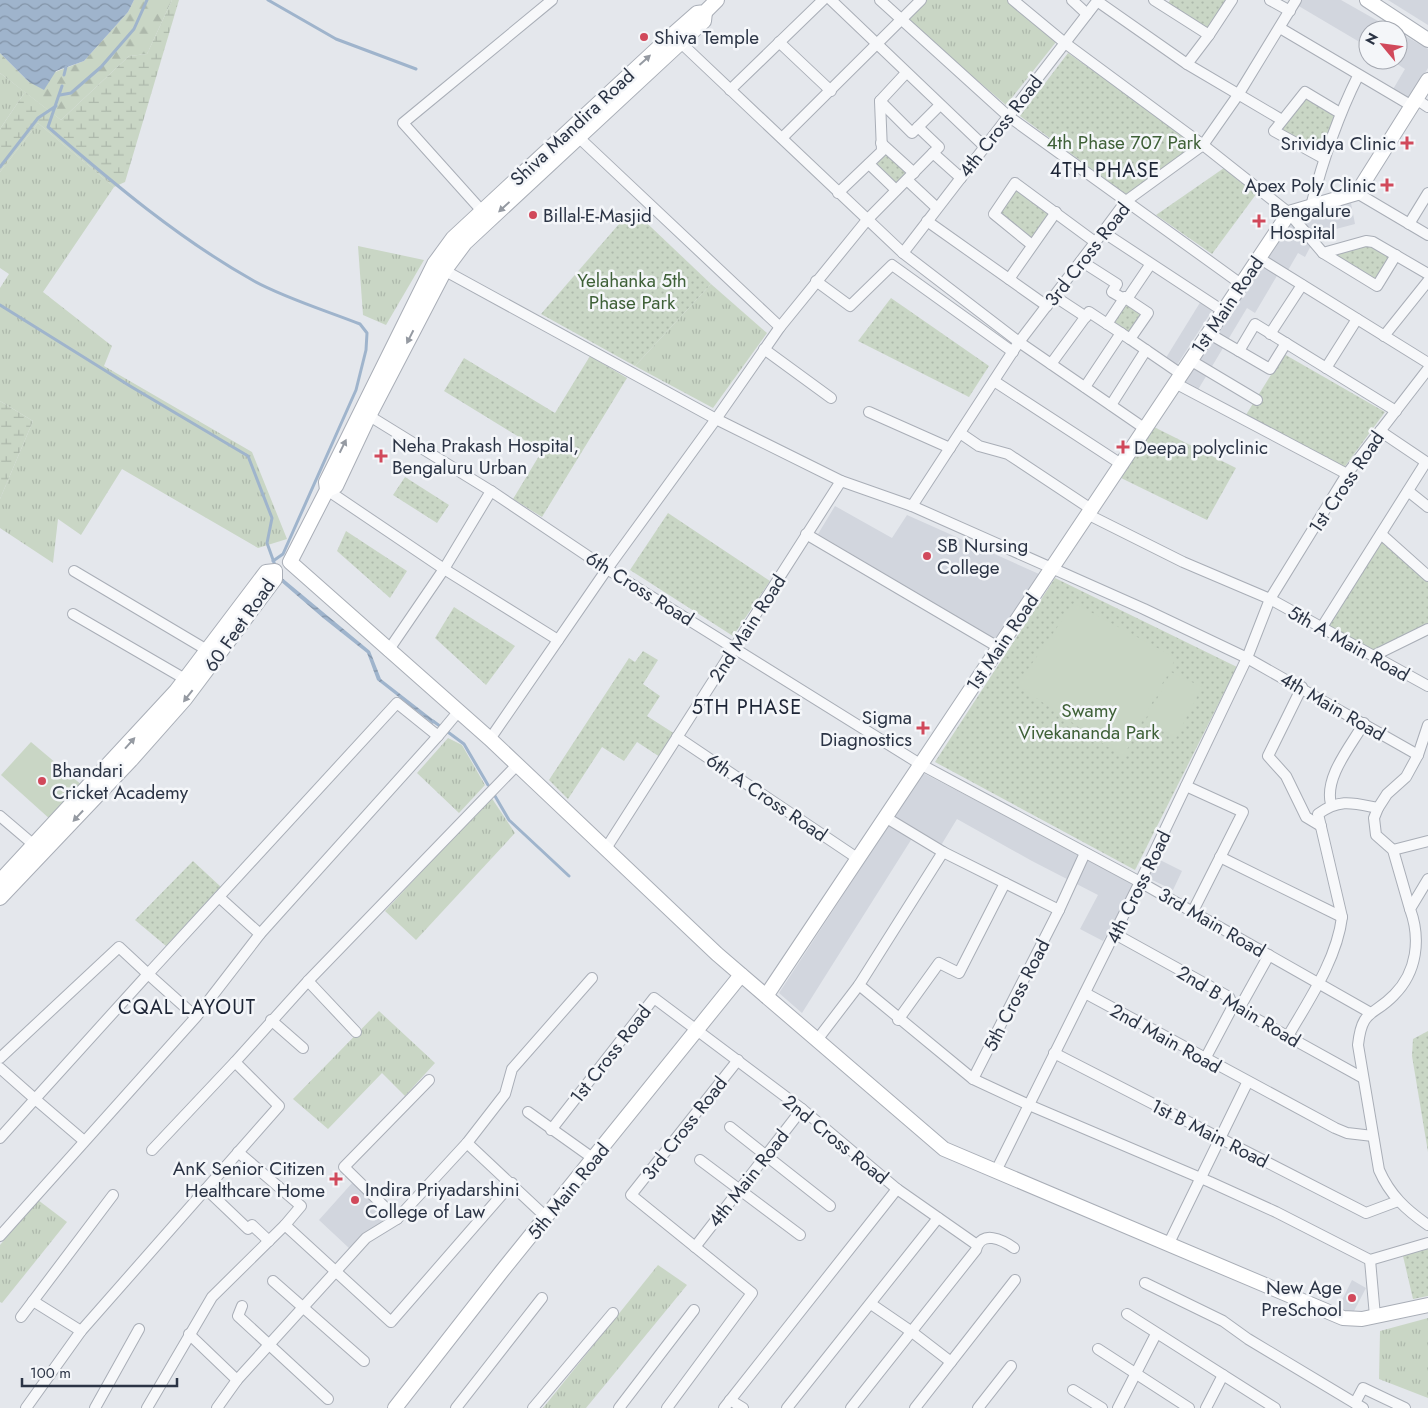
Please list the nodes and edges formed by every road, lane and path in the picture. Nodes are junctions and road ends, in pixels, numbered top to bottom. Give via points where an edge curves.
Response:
1 (552, 0) edge
2 (717, 0) edge
3 (823, 0) edge
4 (831, 0) edge
5 (880, 0) edge
6 (921, 0) edge
7 (1013, 0) edge
8 (1072, 0) edge
9 (1098, 0) edge
10 (1232, 0) edge
11 (1270, 0) edge
12 (1296, 0) edge
13 (1369, 1) edge
14 (1161, 2) edge
15 (705, 12) junction
16 (1290, 12) junction
17 (1087, 14) junction
18 (901, 21) junction
19 (1280, 28) junction
20 (1209, 35) junction
21 (1428, 40) edge
22 (779, 42) junction
23 (681, 43) junction
24 (1064, 43) junction
25 (877, 44) junction
26 (1187, 64) junction
27 (906, 72) junction
28 (1358, 76) junction
29 (1428, 80) edge
30 (730, 90) junction
31 (831, 91) junction
32 (1238, 95) junction
33 (880, 101) junction
34 (1419, 104) edge
35 (940, 105) junction
36 (1340, 113) junction
37 (1008, 116) junction
38 (1282, 120) junction
39 (918, 127) junction
40 (574, 133) junction
41 (782, 138) junction
42 (881, 143) junction
43 (1203, 145) junction
44 (985, 147) junction
45 (933, 153) junction
46 (1323, 158) junction
47 (868, 164) junction
48 (910, 177) junction
49 (960, 178) junction
50 (896, 190) junction
51 (838, 193) junction
52 (1357, 193) junction
53 (1428, 193) edge
54 (1126, 201) junction
55 (1311, 206) junction
56 (938, 208) junction
57 (482, 210) junction
58 (1056, 212) junction
59 (1289, 213) junction
60 (867, 220) junction
61 (927, 221) junction
62 (1409, 224) junction
63 (1102, 232) junction
64 (1428, 235) edge
65 (1096, 242) junction
66 (1032, 245) junction
67 (1323, 252) junction
68 (903, 253) junction
69 (1396, 255) junction
70 (1259, 258) junction
71 (1081, 260) junction
72 (1150, 265) junction
73 (439, 267) junction
74 (1428, 274) edge
75 (1009, 279) junction
76 (816, 281) junction
77 (1428, 281) edge
78 (1241, 284) junction
79 (1302, 284) junction
80 (1054, 296) junction
81 (1126, 299) junction
82 (1046, 306) junction
83 (1223, 311) junction
84 (1086, 317) junction
85 (1357, 319) junction
86 (1107, 324) junction
87 (780, 327) junction
88 (1120, 333) junction
89 (1208, 333) junction
90 (1270, 334) junction
91 (1384, 336) junction
92 (1130, 340) junction
93 (1020, 342) junction
94 (1286, 343) junction
95 (764, 350) junction
96 (1146, 350) junction
97 (1239, 351) junction
98 (1013, 352) junction
99 (1190, 360) junction
100 (1428, 363) edge
101 (1051, 364) junction
102 (1326, 368) junction
103 (1428, 369) edge
104 (1178, 378) junction
105 (994, 381) junction
106 (1085, 387) junction
107 (831, 398) dead end
108 (1257, 400) dead end
109 (1111, 405) junction
110 (1396, 411) junction
111 (869, 412) dead end
112 (365, 413) junction
113 (716, 419) junction
114 (1144, 428) junction
115 (1380, 432) junction
116 (960, 433) junction
117 (950, 448) junction
118 (1121, 464) junction
119 (1347, 474) junction
120 (841, 481) junction
121 (327, 490) junction
122 (491, 491) junction
123 (1408, 491) junction
124 (912, 506) junction
125 (1428, 507) edge
126 (1089, 511) junction
127 (806, 534) junction
128 (1381, 534) junction
129 (282, 566) junction
130 (1052, 567) junction
131 (444, 569) junction
132 (607, 569) junction
133 (74, 571) dead end
134 (1428, 576) edge
135 (1270, 599) junction
136 (73, 614) dead end
137 (1322, 627) junction
138 (1428, 629) edge
139 (558, 640) junction
140 (734, 647) junction
141 (998, 647) junction
142 (207, 650) junction
143 (388, 651) junction
144 (1372, 656) junction
145 (1247, 658) junction
146 (185, 679) junction
147 (1428, 686) edge
148 (1302, 688) junction
149 (458, 712) junction
150 (1364, 723) junction
151 (1428, 725) edge
152 (438, 736) junction
153 (677, 737) junction
154 (490, 739) junction
155 (1418, 754) junction
156 (920, 764) junction
157 (517, 765) junction
158 (1186, 786) junction
159 (1331, 804) junction
160 (1378, 808) junction
161 (0, 816) edge
162 (885, 817) junction
163 (1321, 826) junction
164 (1428, 841) edge
165 (34, 845) junction
166 (605, 850) junction
167 (1393, 850) junction
168 (943, 852) junction
169 (1085, 853) junction
170 (1220, 857) junction
171 (857, 858) junction
172 (1428, 879) edge
173 (0, 881) edge
174 (1140, 882) junction
175 (1005, 883) junction
176 (219, 897) junction
177 (0, 898) edge
178 (1410, 909) junction
179 (1059, 910) junction
180 (1193, 911) junction
181 (1342, 917) junction
182 (260, 934) junction
183 (1115, 934) junction
184 (1269, 955) junction
185 (148, 974) junction
186 (741, 975) junction
187 (592, 978) dead end
188 (308, 980) junction
189 (1318, 983) junction
190 (859, 985) junction
191 (1085, 993) junction
192 (766, 996) junction
193 (1236, 1007) junction
194 (1369, 1012) junction
195 (196, 1018) junction
196 (271, 1020) junction
197 (898, 1020) junction
198 (698, 1029) junction
199 (356, 1032) dead end
200 (1288, 1036) junction
201 (817, 1040) junction
202 (303, 1048) dead end
203 (1054, 1053) junction
204 (0, 1058) edge
205 (1204, 1059) junction
206 (738, 1060) junction
207 (235, 1062) junction
208 (0, 1068) edge
209 (1362, 1078) junction
210 (973, 1079) junction
211 (429, 1080) dead end
212 (1247, 1082) junction
213 (35, 1099) junction
214 (1029, 1105) junction
215 (802, 1110) junction
216 (528, 1112) dead end
217 (730, 1127) dead end
218 (551, 1130) junction
219 (1373, 1136) junction
220 (0, 1138) edge
221 (1221, 1139) junction
222 (83, 1140) junction
223 (467, 1143) junction
224 (152, 1150) dead end
225 (238, 1152) junction
226 (766, 1155) junction
227 (594, 1159) junction
228 (700, 1160) dead end
229 (996, 1171) junction
230 (1201, 1177) junction
231 (512, 1183) junction
232 (206, 1189) junction
233 (897, 1189) junction
234 (739, 1190) junction
235 (113, 1196) dead end
236 (1398, 1201) junction
237 (830, 1206) dead end
238 (546, 1217) junction
239 (938, 1218) junction
240 (396, 1219) junction
241 (285, 1225) junction
242 (1428, 1225) edge
243 (800, 1235) dead end
244 (0, 1236) edge
245 (269, 1241) junction
246 (1428, 1243) edge
247 (977, 1245) junction
248 (1168, 1245) junction
249 (695, 1247) junction
250 (1014, 1248) dead end
251 (1370, 1260) junction
252 (337, 1271) junction
253 (1015, 1280) dead end
254 (273, 1281) dead end
255 (1145, 1283) dead end
256 (542, 1298) dead end
257 (33, 1301) junction
258 (871, 1304) junction
259 (1428, 1305) edge
260 (242, 1306) dead end
261 (303, 1308) junction
262 (694, 1310) dead end
263 (613, 1313) dead end
264 (1127, 1314) dead end
265 (1375, 1316) junction
266 (21, 1318) dead end
267 (139, 1329) dead end
268 (81, 1331) junction
269 (912, 1332) junction
270 (189, 1334) junction
271 (1156, 1334) junction
272 (270, 1344) junction
273 (1098, 1349) dead end
274 (364, 1360) dead end
275 (950, 1362) junction
276 (1011, 1366) dead end
277 (1136, 1374) junction
278 (1222, 1375) junction
279 (237, 1380) junction
280 (1073, 1390) dead end
281 (328, 1399) dead end
282 (727, 1404) edge
283 (1354, 1405) edge
284 (26, 1408) edge
285 (95, 1408) edge
286 (147, 1408) edge
287 (217, 1408) edge
288 (395, 1408) edge
289 (456, 1408) edge
290 (533, 1408) edge
291 (619, 1408) edge
292 (667, 1408) edge
293 (743, 1408) edge
294 (787, 1408) edge
295 (851, 1408) edge
296 (915, 1408) edge
297 (978, 1408) edge
298 (1102, 1408) edge
299 (1118, 1408) edge
300 (1189, 1408) edge
301 (1206, 1408) edge
302 (1275, 1408) edge
303 (1404, 1408) edge

1 - 57 street via 403,122
2 - 15 street, Shiva Mandira Road
3 - 22 street
4 - 25 street
5 - 18 street
6 - 18 street
7 - 24 street
8 - 17 street
9 - 17 street, 4th Cross Road
9 - 26 street
10 - 20 street
11 - 16 street
12 - 16 street, 3rd Cross Road
13 - 21 street
14 - 20 street
15 - 23 street via 704,21
40 -> 15 street, Shiva Mandira Road via 697,13
16 - 19 street, 3rd Cross Road
17 - 24 street, 4th Cross Road
18 - 25 street
18 - 37 street
19 - 28 street
19 - 32 street, 3rd Cross Road
20 - 26 street
22 - 30 street
22 - 31 street
23 - 30 street
23 - 40 street
24 - 37 street, 4th Cross Road
24 - 43 street
25 - 27 street
25 - 31 street
26 - 32 street
27 - 33 street
27 - 35 street
28 - 34 street
28 - 36 street
29 - 34 street
30 - 41 street
31 - 41 street
32 - 38 street
32 - 43 street, 3rd Cross Road
33 - 39 street via 912,133
33 - 42 street
34 - 52 street
35 - 39 street
35 - 44 street
36 - 38 street via 1305,92
36 - 46 street
37 - 44 street, 4th Cross Road
37 - 54 street
38 - 46 street via 1274,131
39 - 45 street via 939,147
40 - 57 street, Shiva Mandira Road
40 -> 73 street
40 - 87 street
41 - 51 street
42 - 47 street via 882,151
42 - 48 street
43 - 54 street, 3rd Cross Road
43 - 59 street
44 - 49 street, 4th Cross Road
45 - 48 street
45 - 49 street
46 - 55 street
47 - 50 street
47 - 51 street
48 - 50 street
48 - 56 street
49 - 56 street, 4th Cross Road
50 - 60 street
51 - 60 street
52 - 55 street
52 - 62 street
53 - 62 street
54 - 63 street, 3rd Cross Road
54 - 78 street
55 - 59 street
56 - 61 street, 4th Cross Road
57 - 73 street, Shiva Mandira Road via 453,238
58 - 65 street
58 - 66 street
58 - 66 street via 1015,183 994,214
59 - 67 street
59 - 70 street, 1st Main Road
60 - 68 street
60 - 76 street
61 - 68 street, 4th Cross Road
61 - 75 street
62 - 64 street
63 - 65 street, 3rd Cross Road
63 - 72 street
65 - 71 street, 3rd Cross Road
66 - 75 street
67 - 69 street via 1366,241
67 - 69 street via 1377,286
68 - 93 street
69 - 74 street
70 - 78 street, 1st Main Road
70 - 79 street
71 - 80 street, 3rd Cross Road
71 - 81 street via 1117,284 1112,292
72 - 81 street
72 - 83 street
73 - 112 street
73 - 113 street, 4th Main Road
75 - 82 street
76 - 87 street
76 - 98 street via 850,306 892,265
77 - 91 street
78 - 83 street, 1st Main Road
79 - 85 street
79 - 90 street
80 - 82 street, 3rd Cross Road
80 - 84 street
81 - 86 street
81 - 92 street via 1148,313
82 - 93 street, 3rd Cross Road
83 - 89 street, 1st Main Road
84 - 86 street via 1090,312
84 - 101 street
85 - 91 street
85 - 102 street
86 - 88 street
87 - 95 street
88 - 92 street
88 - 106 street
89 - 97 street
89 - 99 street, 1st Main Road
90 - 94 street
90 - 97 street via 1255,324
91 - 100 street
92 - 96 street
93 - 98 street, 3rd Cross Road
93 - 101 street
94 - 97 street via 1270,370
94 - 102 street
95 - 107 street
95 - 113 street
96 - 104 street
96 - 109 street
98 - 105 street, 3rd Cross Road
99 - 104 street, 1st Main Road
99 - 108 street
101 - 106 street
102 - 110 street
103 - 110 street, 1st Cross Road
104 - 114 street, 1st Main Road
104 - 119 street
105 - 116 street, 3rd Cross Road
105 - 118 street
106 - 109 street
109 - 114 street
110 - 115 street, 1st Cross Road
111 - 117 street
112 - 121 street via 326,482
112 - 122 street, 6th Cross Road
113 - 120 street, 4th Main Road
113 - 132 street
114 - 118 street, 1st Main Road
115 - 119 street, 1st Cross Road
115 - 123 street via 1426,462
116 - 117 street, 3rd Cross Road
116 - 126 street via 979,446 1008,454
117 - 124 street, 3rd Cross Road
118 - 126 street, 1st Main Road
119 - 135 street, 1st Cross Road
120 - 124 street, 4th Main Road
120 - 127 street, 2nd Main Road
121 - 129 street
121 - 131 street
122 - 131 street
122 - 132 street, 6th Cross Road
123 - 125 street
123 - 128 street
124 - 130 street, 4th Main Road
126 - 130 street, 1st Main Road
126 - 135 street, 5th A Main Road via 1183,562
127 - 140 street, 2nd Main Road
127 - 141 street
128 - 134 street
128 - 137 street
129 - 142 street, 60 Feet Road via 266,572
129 - 143 street
129 -> 177 street, 60 Feet Road via 185,699 132,760
130 - 141 street, 1st Main Road
130 - 145 street, 4th Main Road
131 - 139 street
131 - 143 street
132 - 139 street
132 - 140 street, 6th Cross Road
133 - 142 street
135 - 137 street, 5th A Main Road
135 - 145 street, 4th Cross Road
136 - 146 street
137 - 144 street, 5th A Main Road
138 - 144 street
139 - 154 street
140 - 153 street, 2nd Main Road
140 - 156 street, 6th Cross Road
141 - 156 street, 1st Main Road
142 - 146 street, 60 Feet Road
143 - 149 street
144 - 147 street, 5th A Main Road
145 - 148 street, 4th Main Road
145 - 158 street, 4th Cross Road
165 -> 146 street, 60 Feet Road via 122,752
148 - 150 street, 4th Main Road
148 - 163 street via 1268,756 1286,776 1306,817
149 - 152 street
149 - 154 street
150 - 155 street, 4th Main Road
150 - 159 street via 1337,770 1329,794
151 - 155 street
152 - 176 street via 396,703
152 - 182 street
153 - 166 street, 2nd Main Road
153 - 171 street, 6th A Cross Road
154 - 157 street
155 - 160 street via 1406,776
156 - 162 street, 1st Main Road
156 - 169 street, 3rd Main Road
157 - 166 street
157 - 188 street
158 - 170 street via 1243,812
158 - 174 street, 4th Cross Road
159 - 160 street
159 - 163 street via 1318,814
160 - 167 street via 1374,818 1376,835
161 - 165 street
162 - 168 street
162 - 171 street, 1st Main Road
163 - 181 street
164 - 167 street
165 - 173 street, 60 Feet Road
166 - 186 street
167 - 178 street
168 - 175 street
168 - 190 street
169 - 174 street, 3rd Main Road
169 - 179 street, 5th Cross Road
170 - 180 street
170 - 181 street
171 - 192 street, 1st Main Road
172 - 178 street
174 - 180 street, 3rd Main Road
174 - 183 street, 4th Cross Road
175 - 179 street
175 - 197 street via 959,973 939,963
176 - 182 street
176 - 185 street
178 - 194 street via 1416,940 1410,971 1394,996
179 - 210 street, 5th Cross Road
180 - 184 street, 3rd Main Road
181 - 189 street via 1341,930
182 - 195 street
183 - 191 street, 4th Cross Road
183 - 193 street, 2nd B Main Road via 1229,998
184 - 189 street, 3rd Main Road
184 - 193 street
185 - 195 street
185 - 204 street via 119,948
185 - 213 street
186 - 192 street
186 - 198 street, 5th Main Road
187 - 223 street via 512,1069 505,1094
188 - 196 street
188 - 199 street
189 - 194 street, 3rd Main Road
189 - 200 street
190 - 197 street
190 - 201 street
191 - 203 street, 4th Cross Road
191 - 205 street, 2nd Main Road
192 - 201 street
193 - 200 street, 2nd B Main Road
193 - 205 street
194 - 209 street via 1359,1037
195 - 222 street
196 - 202 street
196 - 207 street
197 - 210 street
198 - 206 street, 2nd Cross Road
198 - 218 street, 1st Cross Road via 654,998
198 - 227 street, 5th Main Road
200 - 209 street, 2nd B Main Road
201 - 229 street via 944,1149
203 - 214 street, 4th Cross Road
203 - 221 street, 1st B Main Road
205 - 212 street, 2nd Main Road
206 - 215 street, 2nd Cross Road
206 - 249 street, 3rd Cross Road via 631,1195
207 - 224 street
207 - 225 street via 279,1106
208 - 213 street
209 - 219 street
210 - 214 street
211 - 240 street via 344,1167
212 - 219 street, 2nd Main Road via 1341,1131
212 - 221 street
213 - 220 street
213 - 222 street
214 - 229 street, 4th Cross Road
214 - 230 street
215 - 226 street, 4th Main Road
215 - 233 street, 2nd Cross Road
216 - 218 street
217 - 226 street
218 - 227 street
219 - 236 street via 1379,1170 1387,1189
221 - 230 street
221 - 236 street, 1st B Main Road via 1366,1213
222 - 244 street
223 - 231 street
223 - 240 street
225 - 232 street
225 - 241 street via 301,1206
226 - 234 street, 4th Main Road
226 - 237 street
227 - 238 street, 5th Main Road
228 - 234 street
229 - 248 street
230 - 248 street
230 - 251 street
231 - 238 street
231 - 252 street via 391,1322
232 - 245 street via 248,1229 252,1225
232 - 268 street
233 - 239 street, 2nd Cross Road
233 - 282 street
234 - 243 street
234 - 249 street, 4th Main Road
235 - 257 street
236 - 242 street
238 - 288 street, 5th Main Road
239 - 247 street, 2nd Cross Road
239 - 258 street
240 - 252 street via 366,1238
241 - 245 street
241 - 252 street
245 - 270 street via 212,1297
246 - 251 street
247 - 250 street via 992,1237
247 - 269 street
248 - 265 street via 1343,1318 1362,1320
249 - 292 street via 752,1293
251 - 265 street
252 - 261 street
253 - 275 street
254 - 261 street
255 - 283 street via 1223,1321
256 - 289 street
257 - 266 street
257 - 268 street
258 - 269 street
258 - 294 street
259 - 265 street
260 - 272 street via 238,1316
261 - 272 street
261 - 274 street
262 - 291 street
263 - 290 street
264 - 271 street
267 - 285 street
268 - 284 street
269 - 275 street
269 - 295 street
270 - 279 street
270 - 286 street
271 - 277 street
271 - 278 street
272 - 279 street
272 - 281 street
273 - 277 street
275 - 296 street
276 - 297 street
277 - 299 street
277 - 300 street
278 - 301 street
278 - 302 street
279 - 287 street
280 - 298 street
282 - 293 street
283 - 303 street via 1363,1388

